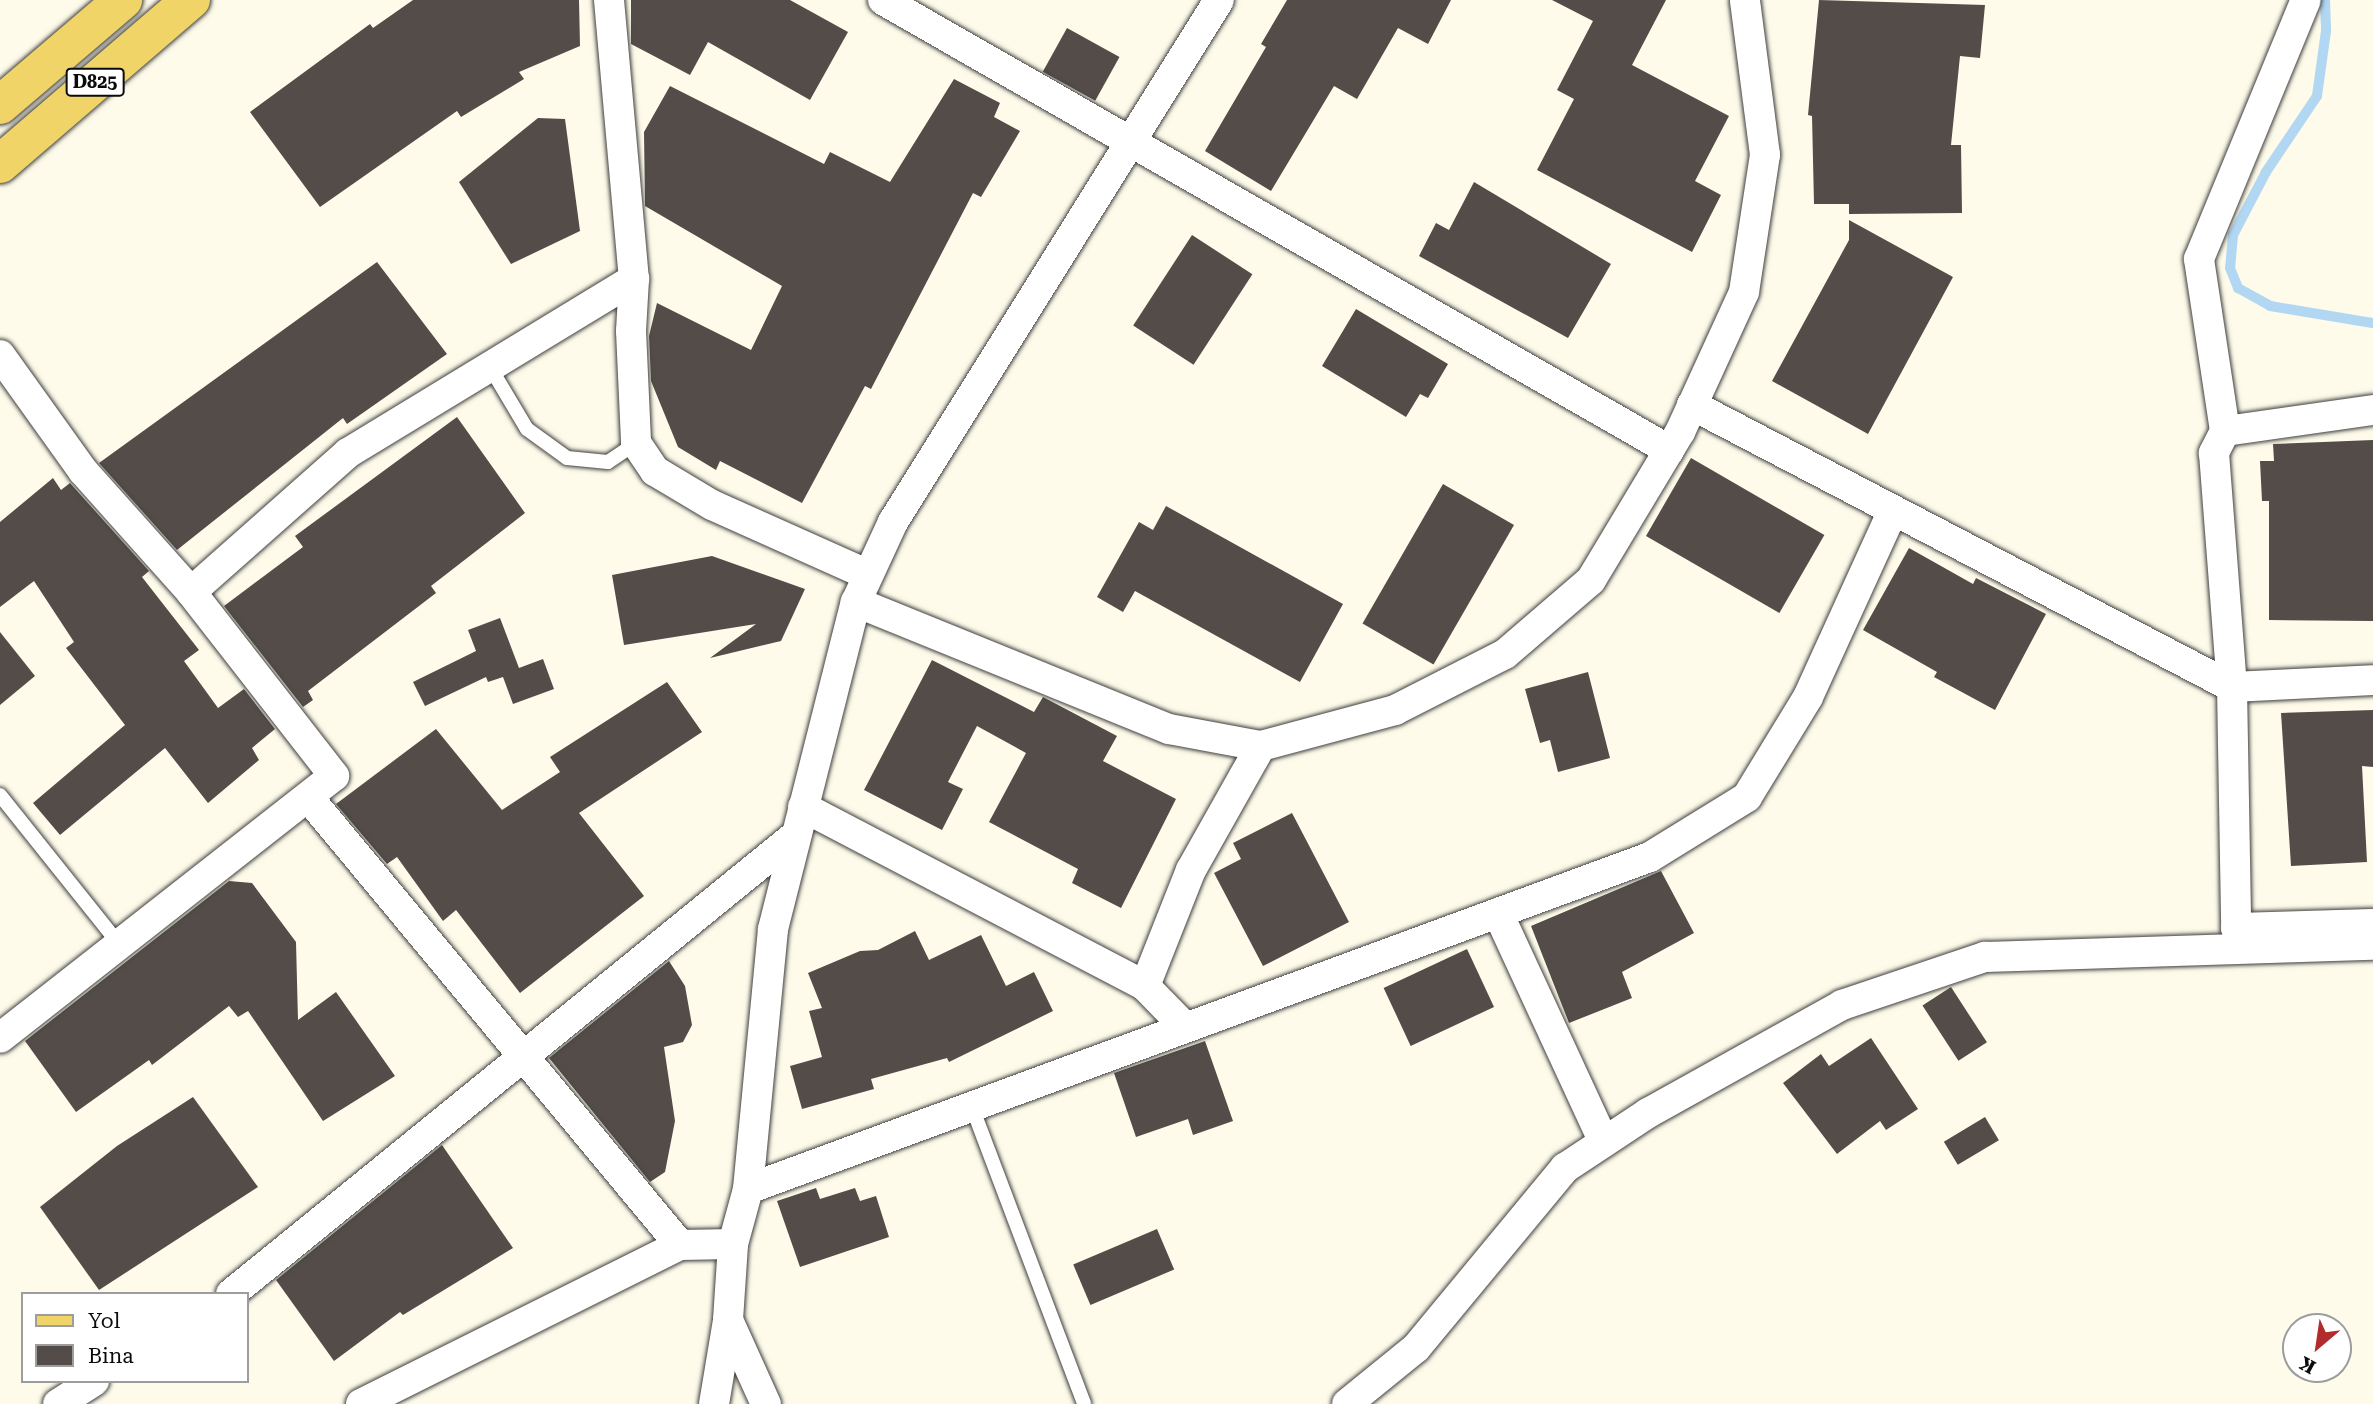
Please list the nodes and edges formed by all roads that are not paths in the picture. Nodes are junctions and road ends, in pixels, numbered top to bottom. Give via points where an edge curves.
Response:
1 (123, 0) edge
2 (191, 0) edge
3 (609, 0) edge
4 (883, 0) edge
5 (1219, 0) edge
6 (1745, 0) edge
7 (2306, 0) edge
8 (0, 105) edge
9 (1131, 142) junction
10 (0, 164) edge
11 (634, 279) junction
12 (0, 355) edge
13 (490, 367) junction
14 (1692, 405) junction
15 (2373, 410) edge
16 (2225, 431) junction
17 (636, 443) junction
18 (1669, 450) junction
19 (1892, 513) junction
20 (866, 574) junction
21 (191, 593) junction
22 (856, 602) junction
23 (2373, 680) edge
24 (2232, 687) junction
25 (1261, 747) junction
26 (0, 795) edge
27 (308, 797) junction
28 (799, 821) junction
29 (1498, 913) junction
30 (2373, 924) edge
31 (120, 944) junction
32 (2373, 945) edge
33 (1145, 986) junction
34 (1183, 1025) junction
35 (0, 1038) edge
36 (524, 1057) junction
37 (972, 1107) junction
38 (1604, 1142) junction
39 (748, 1189) junction
40 (733, 1244) junction
41 (680, 1245) junction
42 (233, 1292) edge
43 (728, 1320) junction
44 (90, 1383) edge
45 (58, 1404) edge
46 (361, 1404) edge
47 (714, 1404) edge
48 (766, 1404) edge
49 (1084, 1404) edge
50 (1347, 1404) edge

1 - 8 main road, D825
2 - 10 main road, D825
3 - 11 street
4 - 9 street
5 - 9 street
6 - 14 street via 1765,155 1744,292
7 - 16 street via 2199,259
9 - 18 street
9 - 20 street via 893,522
11 - 13 street
11 - 17 street via 631,331
12 - 21 street via 83,471
13 - 17 lane via 527,429 567,458 608,461
13 - 21 street via 348,453
14 - 18 street
14 - 19 street
15 - 16 street
16 - 24 street via 2214,453
17 - 20 street via 655,471 712,505
18 - 25 street via 1591,580 1505,654 1395,710
19 - 24 street
19 - 29 street via 1808,697 1747,797 1650,857
20 - 22 street
21 - 27 street via 334,776
22 - 25 street via 1169,729
22 - 28 street
23 - 24 street
24 - 30 street via 2236,928
25 - 33 street via 1191,870
26 - 31 lane
27 - 31 street
27 - 36 street
28 - 33 street
28 - 36 street
28 - 39 street via 773,929
29 - 34 street
29 - 38 street
31 - 35 street
32 - 38 street via 1985,957 1842,1005
33 - 34 street
34 - 37 street
36 - 41 street
36 - 42 street
37 - 39 street
37 - 49 lane
38 - 50 street via 1565,1168 1416,1348
39 - 40 street
40 - 41 street
40 - 43 street
41 - 46 street
43 - 47 street
43 - 48 street
44 - 45 street

